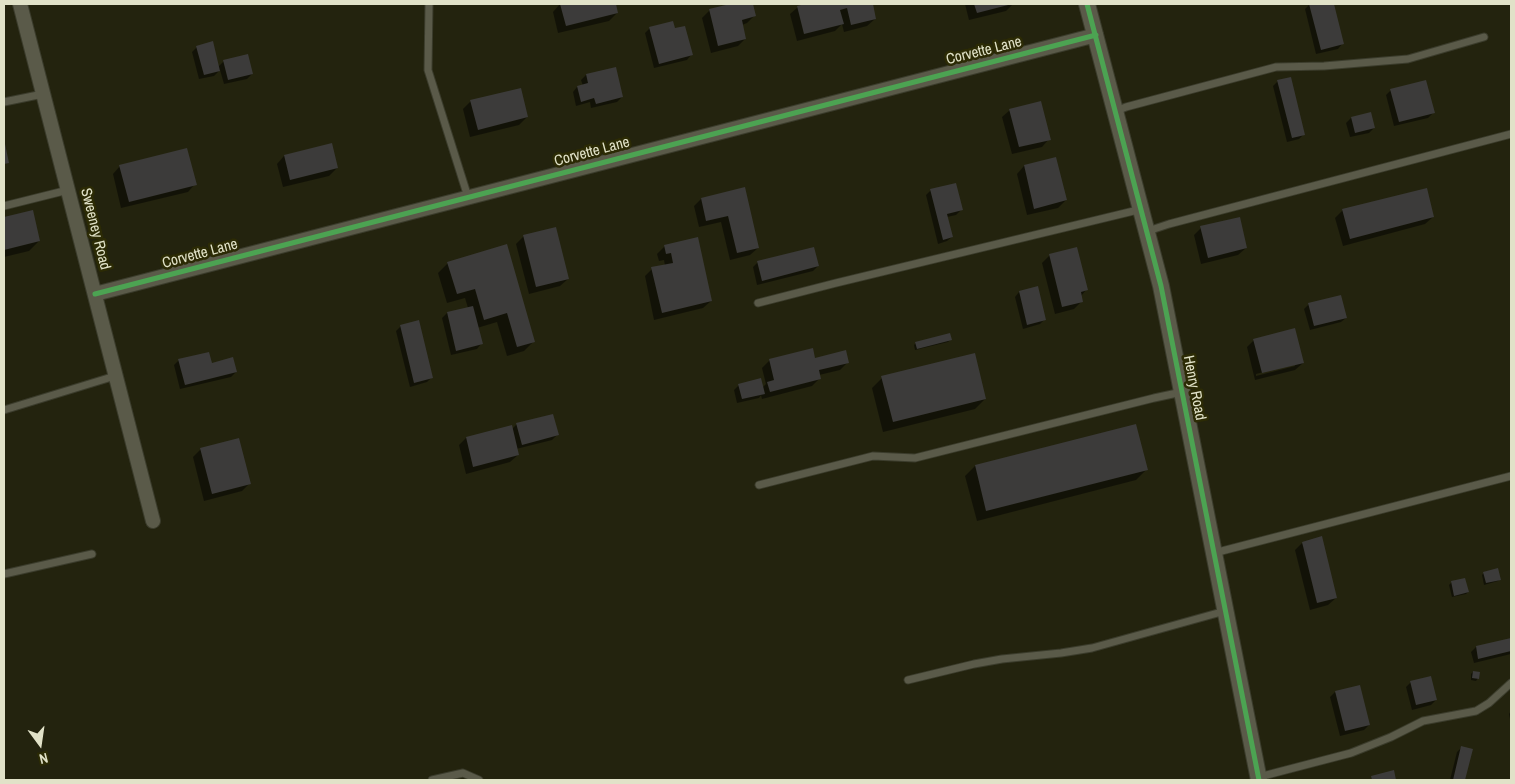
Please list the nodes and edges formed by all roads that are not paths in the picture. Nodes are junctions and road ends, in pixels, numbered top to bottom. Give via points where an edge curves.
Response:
1 (20, 4) edge
2 (429, 4) edge
3 (1087, 4) edge
4 (1096, 35) junction
5 (1484, 37) dead end
6 (43, 94) junction
7 (4, 102) edge
8 (1116, 111) junction
9 (1511, 134) edge
10 (68, 190) junction
11 (468, 197) junction
12 (4, 206) edge
13 (1142, 209) junction
14 (1148, 231) junction
15 (94, 294) junction
16 (758, 303) dead end
17 (115, 376) junction
18 (1182, 392) junction
19 (4, 410) edge
20 (1511, 476) edge
21 (759, 485) dead end
22 (153, 521) dead end
23 (1214, 553) junction
24 (92, 554) dead end
25 (4, 574) edge
26 (1226, 611) junction
27 (908, 680) dead end
28 (1511, 683) edge
29 (1259, 778) edge
30 (432, 780) edge
31 (478, 780) edge

1 - 6 street, Sweeney Road
2 - 11 lane via 428,70
3 - 4 street, Henry Road
4 - 8 street, Henry Road
4 - 11 street, Corvette Lane
5 - 8 lane via 1408,59 1276,67
6 - 7 lane
6 - 10 street, Sweeney Road
8 - 13 street, Henry Road
9 - 14 lane
10 - 12 lane
10 - 15 street, Sweeney Road
11 - 15 street, Corvette Lane
13 - 14 street, Henry Road
13 - 16 lane
14 - 18 street, Henry Road
15 - 17 street, Sweeney Road
17 - 19 lane
17 - 22 street, Sweeney Road
18 - 21 lane via 915,458 873,456
18 - 23 street, Henry Road
20 - 23 lane
23 - 26 street, Henry Road
24 - 25 lane
26 - 27 lane via 1092,648 993,660
26 - 29 street, Henry Road
28 - 29 lane via 1476,711 1423,721 1351,753
30 - 31 lane via 463,772

